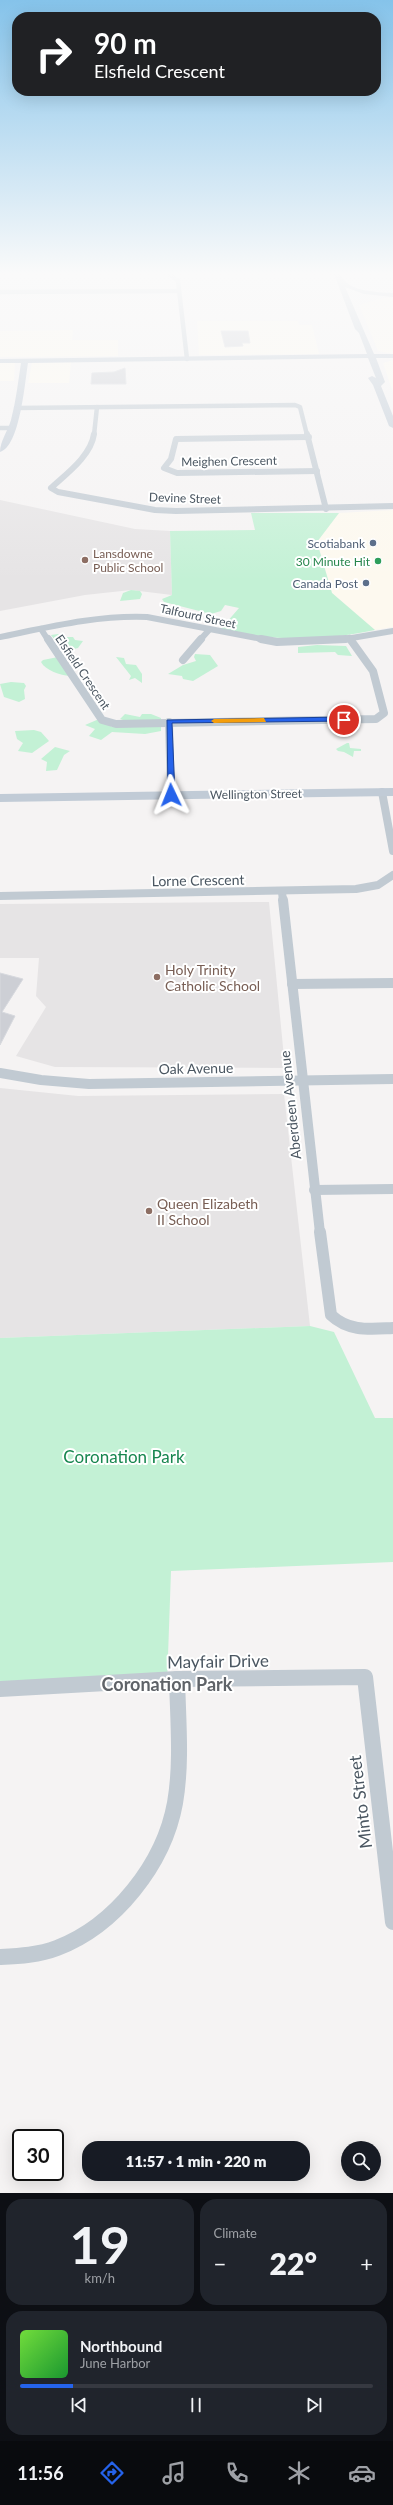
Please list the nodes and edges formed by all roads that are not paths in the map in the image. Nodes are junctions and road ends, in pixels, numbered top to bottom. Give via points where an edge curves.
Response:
1 (22, 376) edge
2 (371, 376) edge
3 (379, 376) edge
4 (377, 385) junction
5 (97, 407) junction
6 (16, 408) junction
7 (393, 426) edge
8 (0, 428) edge
9 (12, 428) junction
10 (309, 437) junction
11 (0, 450) edge
12 (317, 471) junction
13 (393, 506) edge
14 (326, 509) junction
15 (41, 629) junction
16 (209, 630) junction
17 (393, 631) edge
18 (0, 637) edge
19 (350, 638) junction
20 (183, 660) dead end
21 (169, 722) junction
22 (387, 792) edge
23 (171, 795) junction
24 (0, 798) edge
25 (393, 851) edge
26 (393, 875) edge
27 (282, 892) junction
28 (0, 896) edge
29 (393, 983) edge
30 (292, 984) junction
31 (0, 1073) edge
32 (393, 1079) edge
33 (302, 1080) junction
34 (393, 1189) edge
35 (314, 1190) junction
36 (393, 1328) edge
37 (177, 1678) junction
38 (365, 1678) joint
39 (0, 1689) edge
40 (393, 1922) edge
41 (0, 1957) edge

1 - 6 main road
2 - 4 main road
3 - 4 main road via 381,382
4 - 7 main road
5 - 6 street
5 - 10 street via 294,405 300,408
5 - 14 street, Devine Street via 93,442 81,459 51,488 58,492 154,510
6 - 9 main road
8 - 9 street
9 - 11 main road via 8,441
10 - 12 street
10 - 12 street, Meighen Crescent via 176,438 168,465 164,468 177,473
12 - 14 street
13 - 14 street, Devine Street
15 - 16 street, Talfourd Street via 83,620 128,616 147,617
15 - 18 street, Talfourd Street
15 - 21 street, Elsfield Crescent via 102,720 116,724
16 - 19 street, Talfourd Street via 277,642
16 - 20 street
17 - 19 street, Talfourd Street
19 - 21 street, Elsfield Crescent via 372,671 384,713 376,719
21 - 23 street
22 - 23 main road, Wellington Street
22 - 25 street
23 - 24 main road, Wellington Street
26 - 27 street, Lorne Crescent via 386,882 368,888
27 - 28 street, Lorne Crescent
27 - 30 street, Aberdeen Avenue
29 - 30 street
30 - 33 street, Aberdeen Avenue
31 - 33 street, Oak Avenue via 89,1084
32 - 33 street, Oak Avenue
33 - 35 street, Aberdeen Avenue
34 - 35 street
35 - 36 street, Aberdeen Avenue via 331,1315 338,1323 349,1328
37 - 38 street, Mayfair Drive
37 - 39 street, Mayfair Drive
37 - 41 street via 178,1750 175,1804 160,1851 138,1884 119,1906 95,1927 57,1948
38 - 40 street, Minto Street

